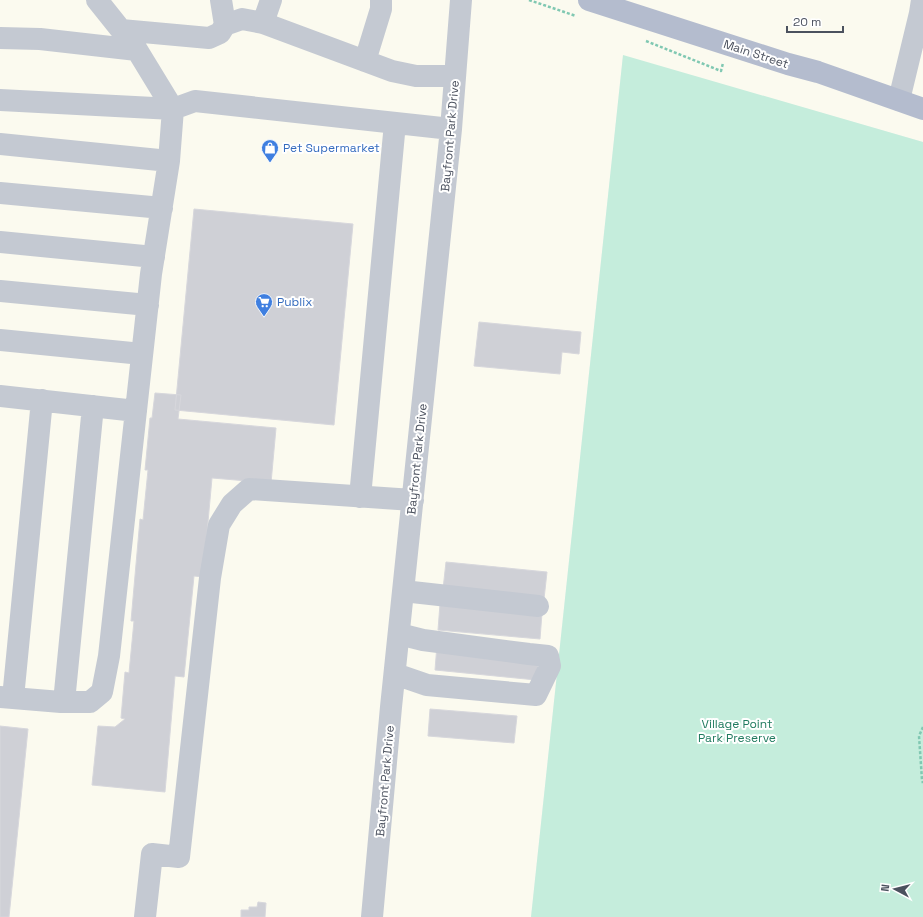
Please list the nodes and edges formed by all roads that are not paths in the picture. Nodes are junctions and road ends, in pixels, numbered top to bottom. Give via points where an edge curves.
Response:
1 (97, 0) edge
2 (221, 0) edge
3 (271, 0) edge
4 (381, 0) edge
5 (461, 0) edge
6 (589, 0) edge
7 (922, 0) edge
8 (263, 23) junction
9 (225, 25) junction
10 (121, 30) junction
11 (0, 38) edge
12 (137, 50) junction
13 (365, 61) junction
14 (455, 76) junction
15 (0, 100) edge
16 (899, 100) junction
17 (173, 109) junction
18 (923, 109) edge
19 (395, 123) junction
20 (451, 129) junction
21 (0, 144) edge
22 (168, 161) junction
23 (0, 193) edge
24 (162, 208) junction
25 (0, 242) edge
26 (154, 257) junction
27 (0, 291) edge
28 (148, 305) junction
29 (0, 340) edge
30 (142, 354) junction
31 (0, 396) edge
32 (42, 400) junction
33 (93, 406) junction
34 (136, 411) junction
35 (360, 496) junction
36 (413, 500) junction
37 (403, 591) junction
38 (538, 606) dead end
39 (399, 634) junction
40 (395, 674) junction
41 (7, 698) edge
42 (64, 702) junction
43 (145, 917) edge
44 (372, 917) edge

1 - 10 street
2 - 9 street
3 - 8 street
4 - 13 street via 381,9
5 - 14 street, Bayfront Park Drive
6 - 16 main road, Main Street
7 - 16 street
8 - 9 street via 242,19
8 - 13 street
9 - 10 street via 220,33 209,38
10 - 12 street
11 - 12 street via 40,39
12 - 17 street
13 - 14 street via 416,76
14 - 20 street, Bayfront Park Drive
15 - 17 street
16 - 18 main road, Main Street
17 - 19 street via 195,101
17 - 22 street
19 - 20 street
19 - 35 street
20 - 36 street, Bayfront Park Drive
21 - 22 street
22 - 24 street
23 - 24 street
24 - 26 street
25 - 26 street
26 - 28 street
27 - 28 street
28 - 30 street
29 - 30 street
30 - 34 street
31 - 32 street
32 - 33 street
32 - 41 street
33 - 34 street
33 - 42 street
34 - 42 street via 109,656 102,692 90,702
35 - 36 street
35 - 43 street via 249,489 232,504 219,525 210,578 179,857 152,854
36 - 37 street, Bayfront Park Drive
37 - 38 street
37 - 39 street, Bayfront Park Drive
39 - 40 street, Bayfront Park Drive
39 - 40 street via 423,640 548,656 550,666 536,695 427,684
40 - 44 street, Bayfront Park Drive
41 - 42 street

